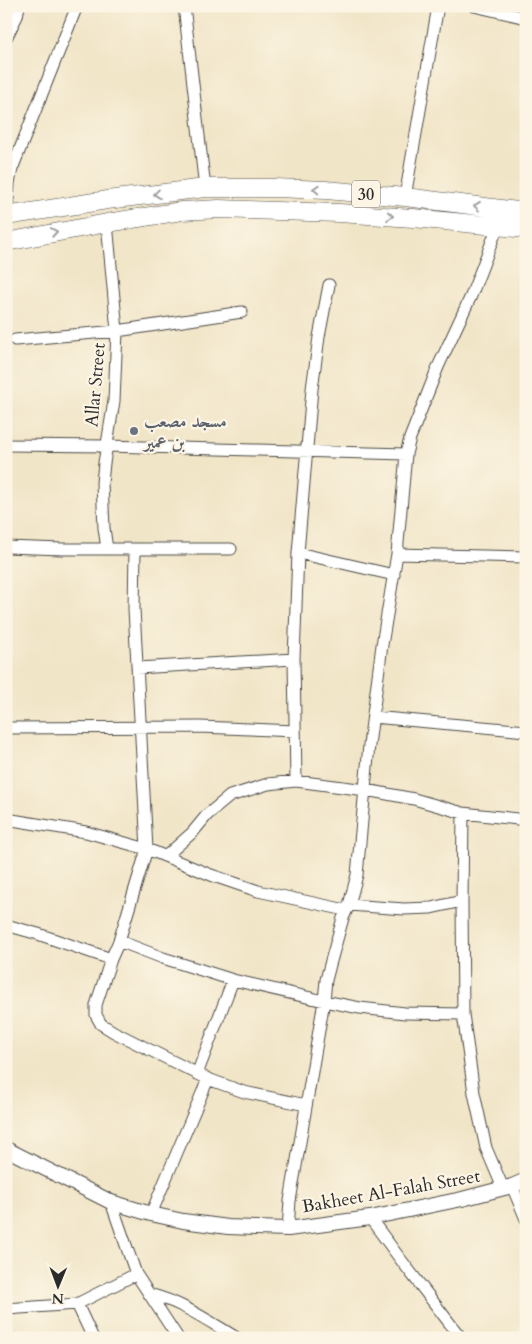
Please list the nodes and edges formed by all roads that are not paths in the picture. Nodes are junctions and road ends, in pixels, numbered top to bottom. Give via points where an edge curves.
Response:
1 (19, 6) edge
2 (77, 6) edge
3 (184, 6) edge
4 (438, 6) edge
5 (474, 6) edge
6 (526, 18) edge
7 (6, 38) edge
8 (205, 188) junction
9 (406, 197) junction
10 (526, 212) edge
11 (7, 216) edge
12 (107, 223) junction
13 (498, 226) junction
14 (526, 230) edge
15 (6, 242) edge
16 (329, 286) dead end
17 (242, 312) dead end
18 (117, 331) junction
19 (15, 340) dead end
20 (6, 445) edge
21 (107, 446) junction
22 (306, 450) junction
23 (406, 454) junction
24 (6, 547) edge
25 (107, 549) junction
26 (135, 549) junction
27 (231, 549) dead end
28 (298, 553) junction
29 (397, 554) junction
30 (526, 557) edge
31 (394, 574) junction
32 (294, 659) junction
33 (137, 668) junction
34 (374, 717) junction
35 (6, 728) edge
36 (141, 728) junction
37 (295, 731) junction
38 (526, 731) edge
39 (296, 781) junction
40 (366, 790) junction
41 (463, 813) junction
42 (6, 818) edge
43 (526, 820) edge
44 (147, 849) junction
45 (166, 856) junction
46 (462, 901) junction
47 (348, 907) junction
48 (6, 925) edge
49 (119, 941) junction
50 (111, 959) junction
51 (233, 980) junction
52 (324, 1001) junction
53 (463, 1014) junction
54 (197, 1074) junction
55 (208, 1079) junction
56 (306, 1105) junction
57 (6, 1149) edge
58 (526, 1180) edge
59 (508, 1187) junction
60 (111, 1202) junction
61 (151, 1214) junction
62 (370, 1218) junction
63 (526, 1219) edge
64 (288, 1228) junction
65 (136, 1274) junction
66 (149, 1294) junction
67 (77, 1304) junction
68 (6, 1309) edge
69 (93, 1338) edge
70 (178, 1338) edge
71 (237, 1338) edge
72 (461, 1338) edge

1 - 7 street
2 - 11 street via 12,170
3 - 8 street
4 - 9 street
5 - 6 street
9 -> 8 main road, 30 via 301,189
8 -> 11 main road, 30
10 -> 9 main road, 30
12 -> 13 main road, 30 via 182,211 219,209 339,213
15 -> 12 main road, 30
12 - 18 street, Allar Street
13 - 14 main road, 30
13 - 23 street via 431,385
16 - 22 street via 317,346
17 - 18 street
18 - 19 street
18 - 21 street, Allar Street via 114,401
20 - 21 street
21 - 22 street
21 - 25 street, Allar Street via 102,483
22 - 23 street
22 - 28 street
23 - 29 street
24 - 25 street
25 - 26 street
26 - 27 street
26 - 33 street
28 - 31 street
28 - 32 street
29 - 30 street
29 - 31 street
31 - 34 street
32 - 33 street
32 - 37 street
33 - 36 street
34 - 38 street
34 - 40 street
35 - 36 street
36 - 37 street
36 - 44 street
37 - 39 street
39 - 40 street
39 - 45 street via 268,784 230,796
40 - 41 street
40 - 47 street via 356,876
41 - 43 street
41 - 46 street
42 - 44 street via 86,832
44 - 45 street
44 - 49 street
45 - 47 street via 258,891
46 - 47 street via 430,908
46 - 53 street
47 - 52 street via 326,980
48 - 50 street
49 - 50 street
49 - 51 street
50 - 54 street via 96,1005 96,1015 101,1024
51 - 52 street
51 - 54 street
52 - 53 street via 360,1008
52 - 56 street
53 - 59 street via 474,1093 486,1148
54 - 55 street
55 - 56 street via 244,1092
55 - 61 street
56 - 64 street
57 - 60 street, Bakheet Al-Falah Street
58 - 59 street, Bakheet Al-Falah Street
59 - 62 street, Bakheet Al-Falah Street
59 - 63 street
60 - 61 street, Bakheet Al-Falah Street
60 - 65 street
61 - 64 street, Bakheet Al-Falah Street via 228,1228
62 - 64 street, Bakheet Al-Falah Street
62 - 72 street
65 - 66 street
65 - 67 street
66 - 70 street
66 - 71 street via 183,1306
67 - 68 street
67 - 69 street

